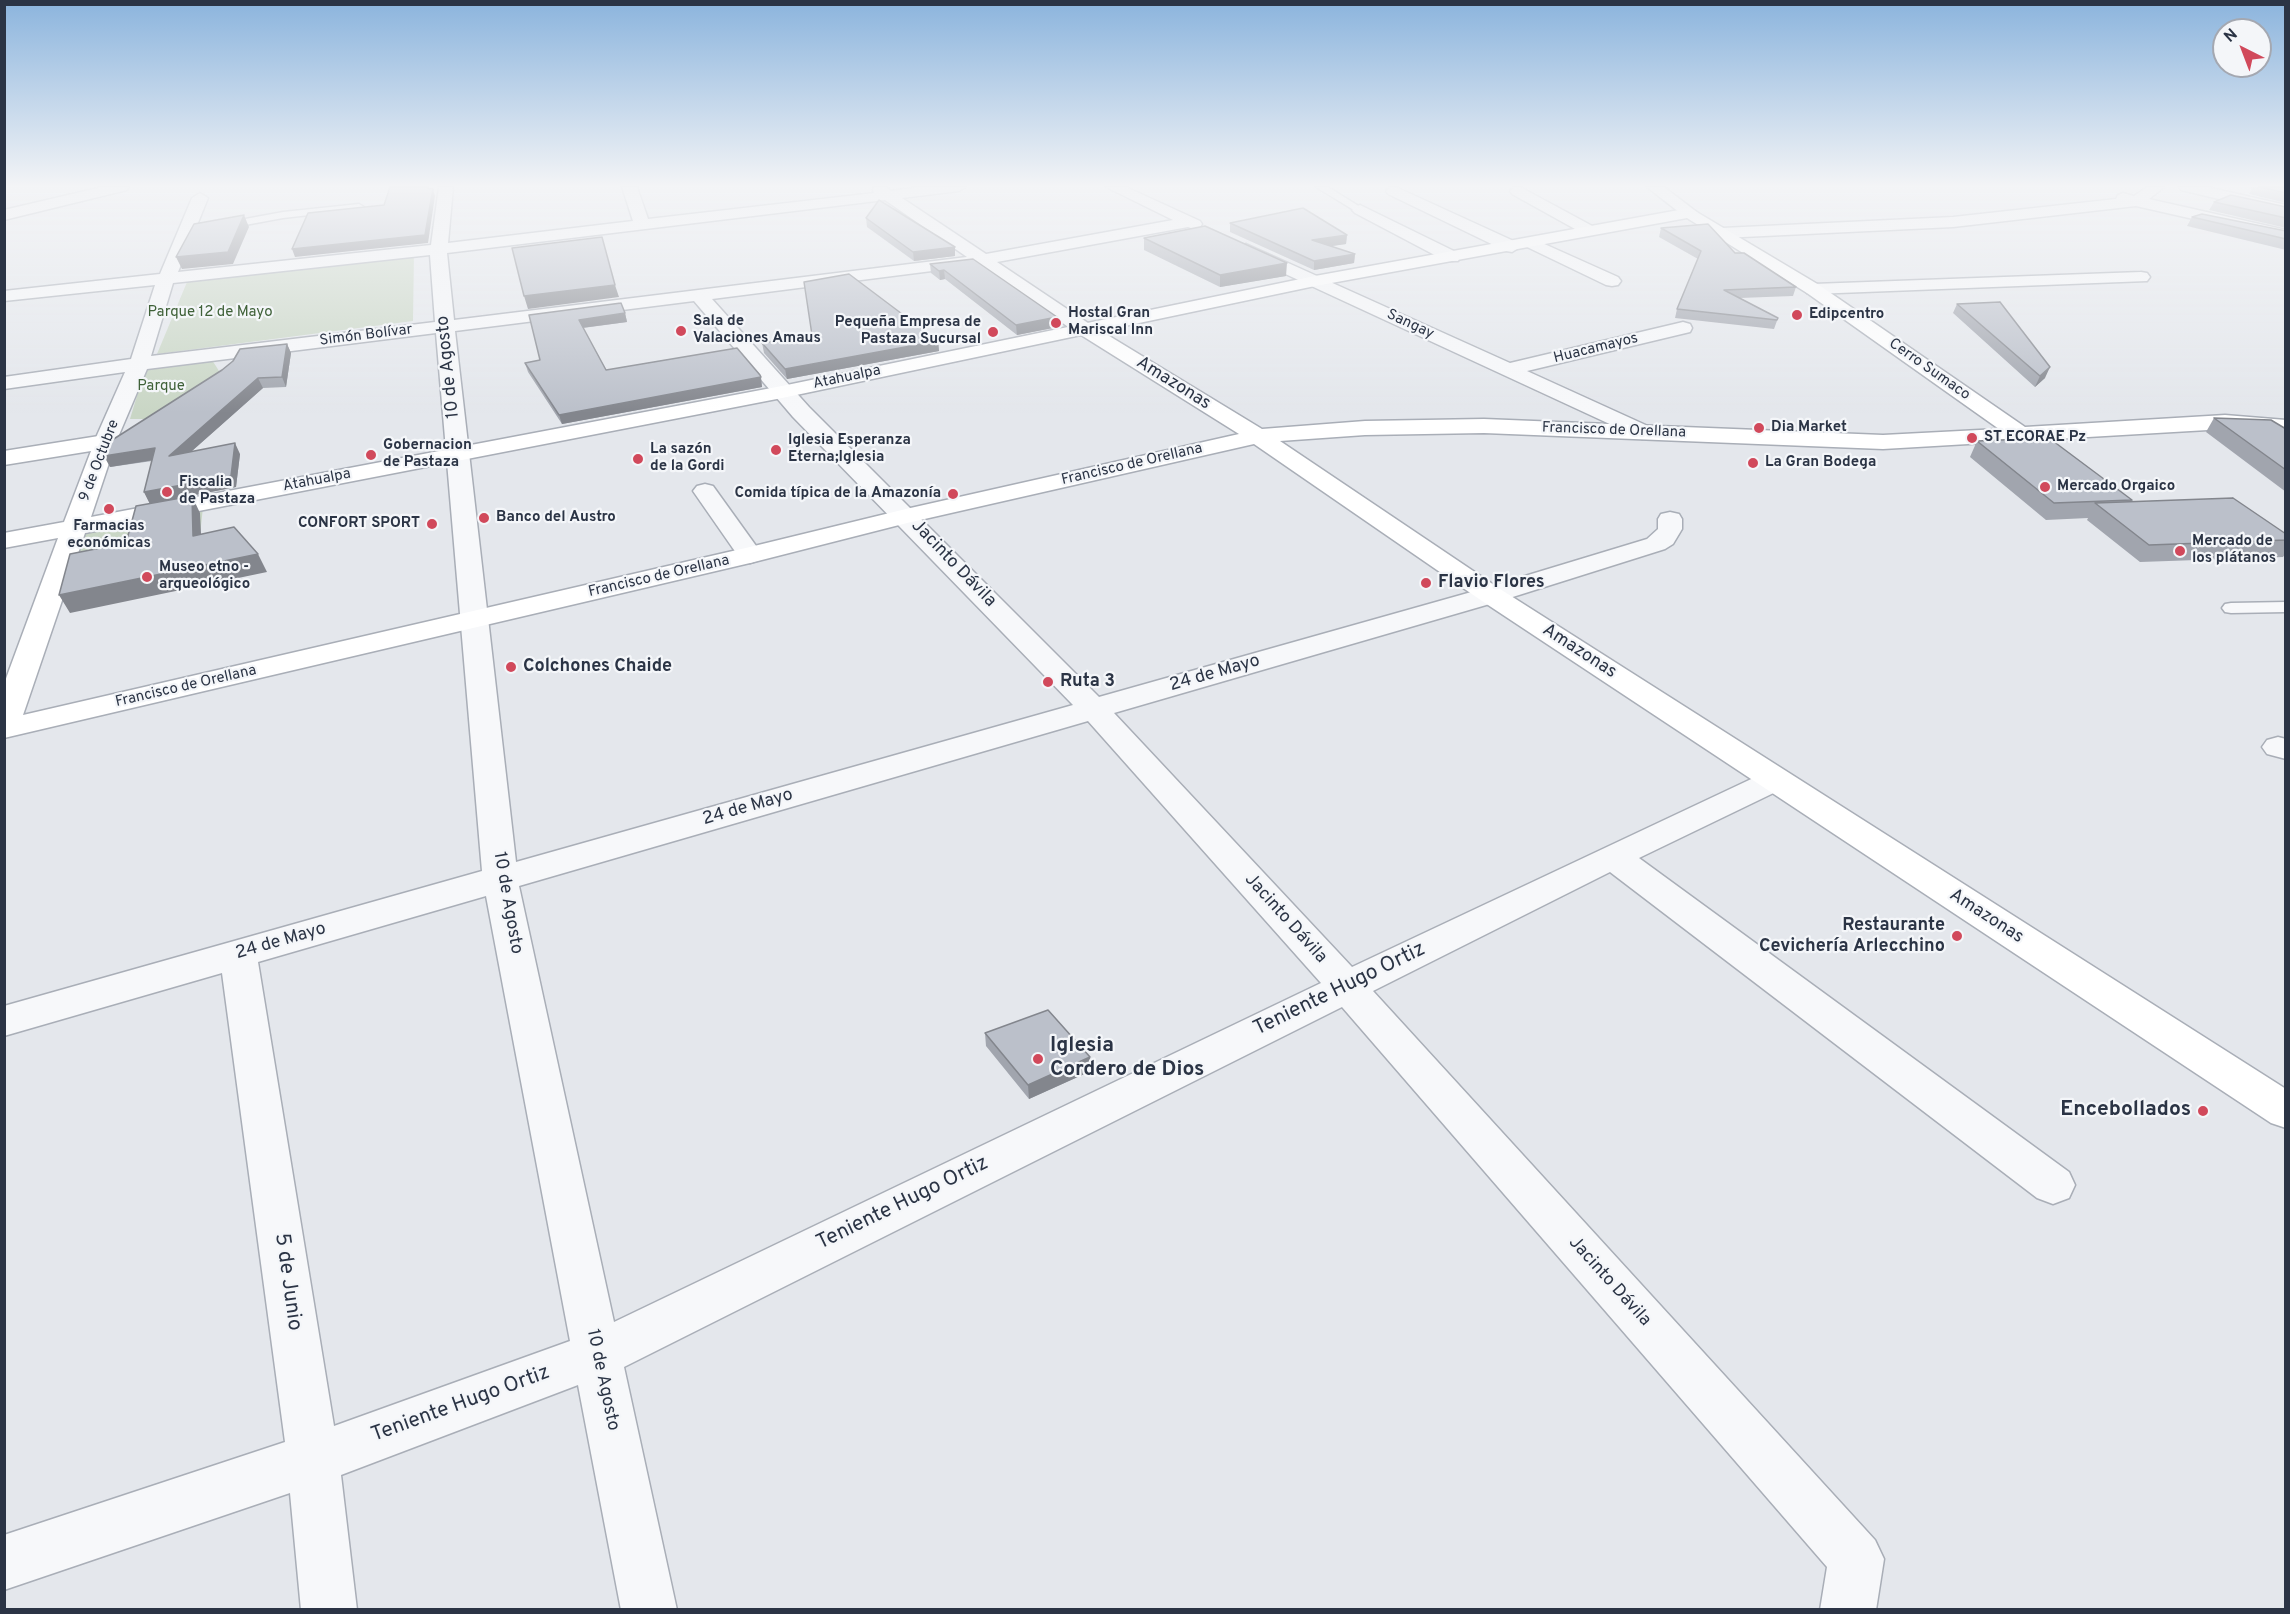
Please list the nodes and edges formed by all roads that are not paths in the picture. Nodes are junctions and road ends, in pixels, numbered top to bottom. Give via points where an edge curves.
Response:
1 (176, 262) edge
2 (315, 262) edge
3 (438, 262) edge
4 (963, 262) edge
5 (985, 262) edge
6 (1275, 262) edge
7 (1422, 262) edge
8 (1564, 262) edge
9 (1769, 262) edge
10 (2141, 277) dead end
11 (168, 278) junction
12 (1315, 281) junction
13 (1612, 282) dead end
14 (1813, 290) junction
15 (698, 294) junction
16 (4, 296) edge
17 (445, 327) junction
18 (1683, 328) edge
19 (1084, 329) junction
20 (139, 364) junction
21 (1509, 370) junction
22 (4, 383) edge
23 (782, 392) junction
24 (2286, 426) edge
25 (1642, 432) junction
26 (2022, 435) junction
27 (1258, 436) junction
28 (105, 442) junction
29 (457, 453) junction
30 (4, 458) edge
31 (705, 490) dead end
32 (906, 516) junction
33 (1670, 519) dead end
34 (75, 527) junction
35 (4, 541) edge
36 (750, 555) junction
37 (1491, 595) junction
38 (2286, 607) edge
39 (2231, 608) dead end
40 (476, 619) junction
41 (1094, 709) junction
42 (4, 728) edge
43 (1775, 780) junction
44 (1612, 856) junction
45 (500, 879) junction
46 (238, 955) junction
47 (1347, 987) junction
48 (4, 1021) edge
49 (2286, 1111) edge
50 (2052, 1185) dead end
51 (597, 1355) junction
52 (313, 1459) junction
53 (4, 1563) edge
54 (1852, 1584) edge
55 (329, 1610) edge
56 (649, 1610) edge

1 - 11 street, 9 de Octubre
2 - 11 street
3 - 17 street, 10 de Agosto
4 - 15 street, Simón Bolívar
5 - 19 street, Amazonas
6 - 12 street, Sangay
7 - 12 street, Atahualpa
8 - 13 street
9 - 14 street, Cerro Sumaco
10 - 14 street
11 - 16 street
11 - 20 street, 9 de Octubre
12 - 19 street, Atahualpa
12 - 21 street, Sangay
14 - 26 street, Cerro Sumaco
15 - 17 street, Simón Bolívar
15 - 23 street, Jacinto Dávila
17 - 20 street, Simón Bolívar
17 - 29 street, 10 de Agosto
18 - 21 street, Huacamayos
19 - 23 street, Atahualpa
19 - 27 street, Amazonas
20 - 22 street, Simón Bolívar
20 - 28 street, 9 de Octubre
21 - 25 street, Sangay
23 - 29 street, Atahualpa
23 - 32 street, Jacinto Dávila
24 - 26 street, Francisco de Orellana via 2225,422
25 - 26 street, Francisco de Orellana via 1883,442
25 - 27 street, Francisco de Orellana via 1485,426 1365,428
27 - 32 street, Francisco de Orellana
27 - 37 street, Amazonas
28 - 30 street
28 - 34 street, 9 de Octubre
29 - 34 street, Atahualpa
29 - 40 street, 10 de Agosto
31 - 36 street
32 - 36 street, Francisco de Orellana
32 - 41 street, Jacinto Dávila
33 - 37 street, 24 de Mayo via 1670,529 1656,544
34 - 35 street, Atahualpa
34 - 42 street, 9 de Octubre
36 - 40 street, Francisco de Orellana
37 - 41 street, 24 de Mayo
37 - 43 street, Amazonas
38 - 39 lane
40 - 42 street, Francisco de Orellana
40 - 45 street, 10 de Agosto
41 - 45 street, 24 de Mayo
41 - 47 street, Jacinto Dávila
43 - 44 street, Teniente Hugo Ortiz
43 - 49 street, Amazonas
44 - 47 street, Teniente Hugo Ortiz
44 - 50 street
45 - 46 street, 24 de Mayo
45 - 51 street, 10 de Agosto
46 - 48 street, 24 de Mayo
46 - 52 street, 5 de Junio
47 - 51 street, Teniente Hugo Ortiz
47 - 54 street, Jacinto Dávila
51 - 52 street, Teniente Hugo Ortiz
51 - 56 street, 10 de Agosto
52 - 53 street, Teniente Hugo Ortiz
52 - 55 street, 5 de Junio

